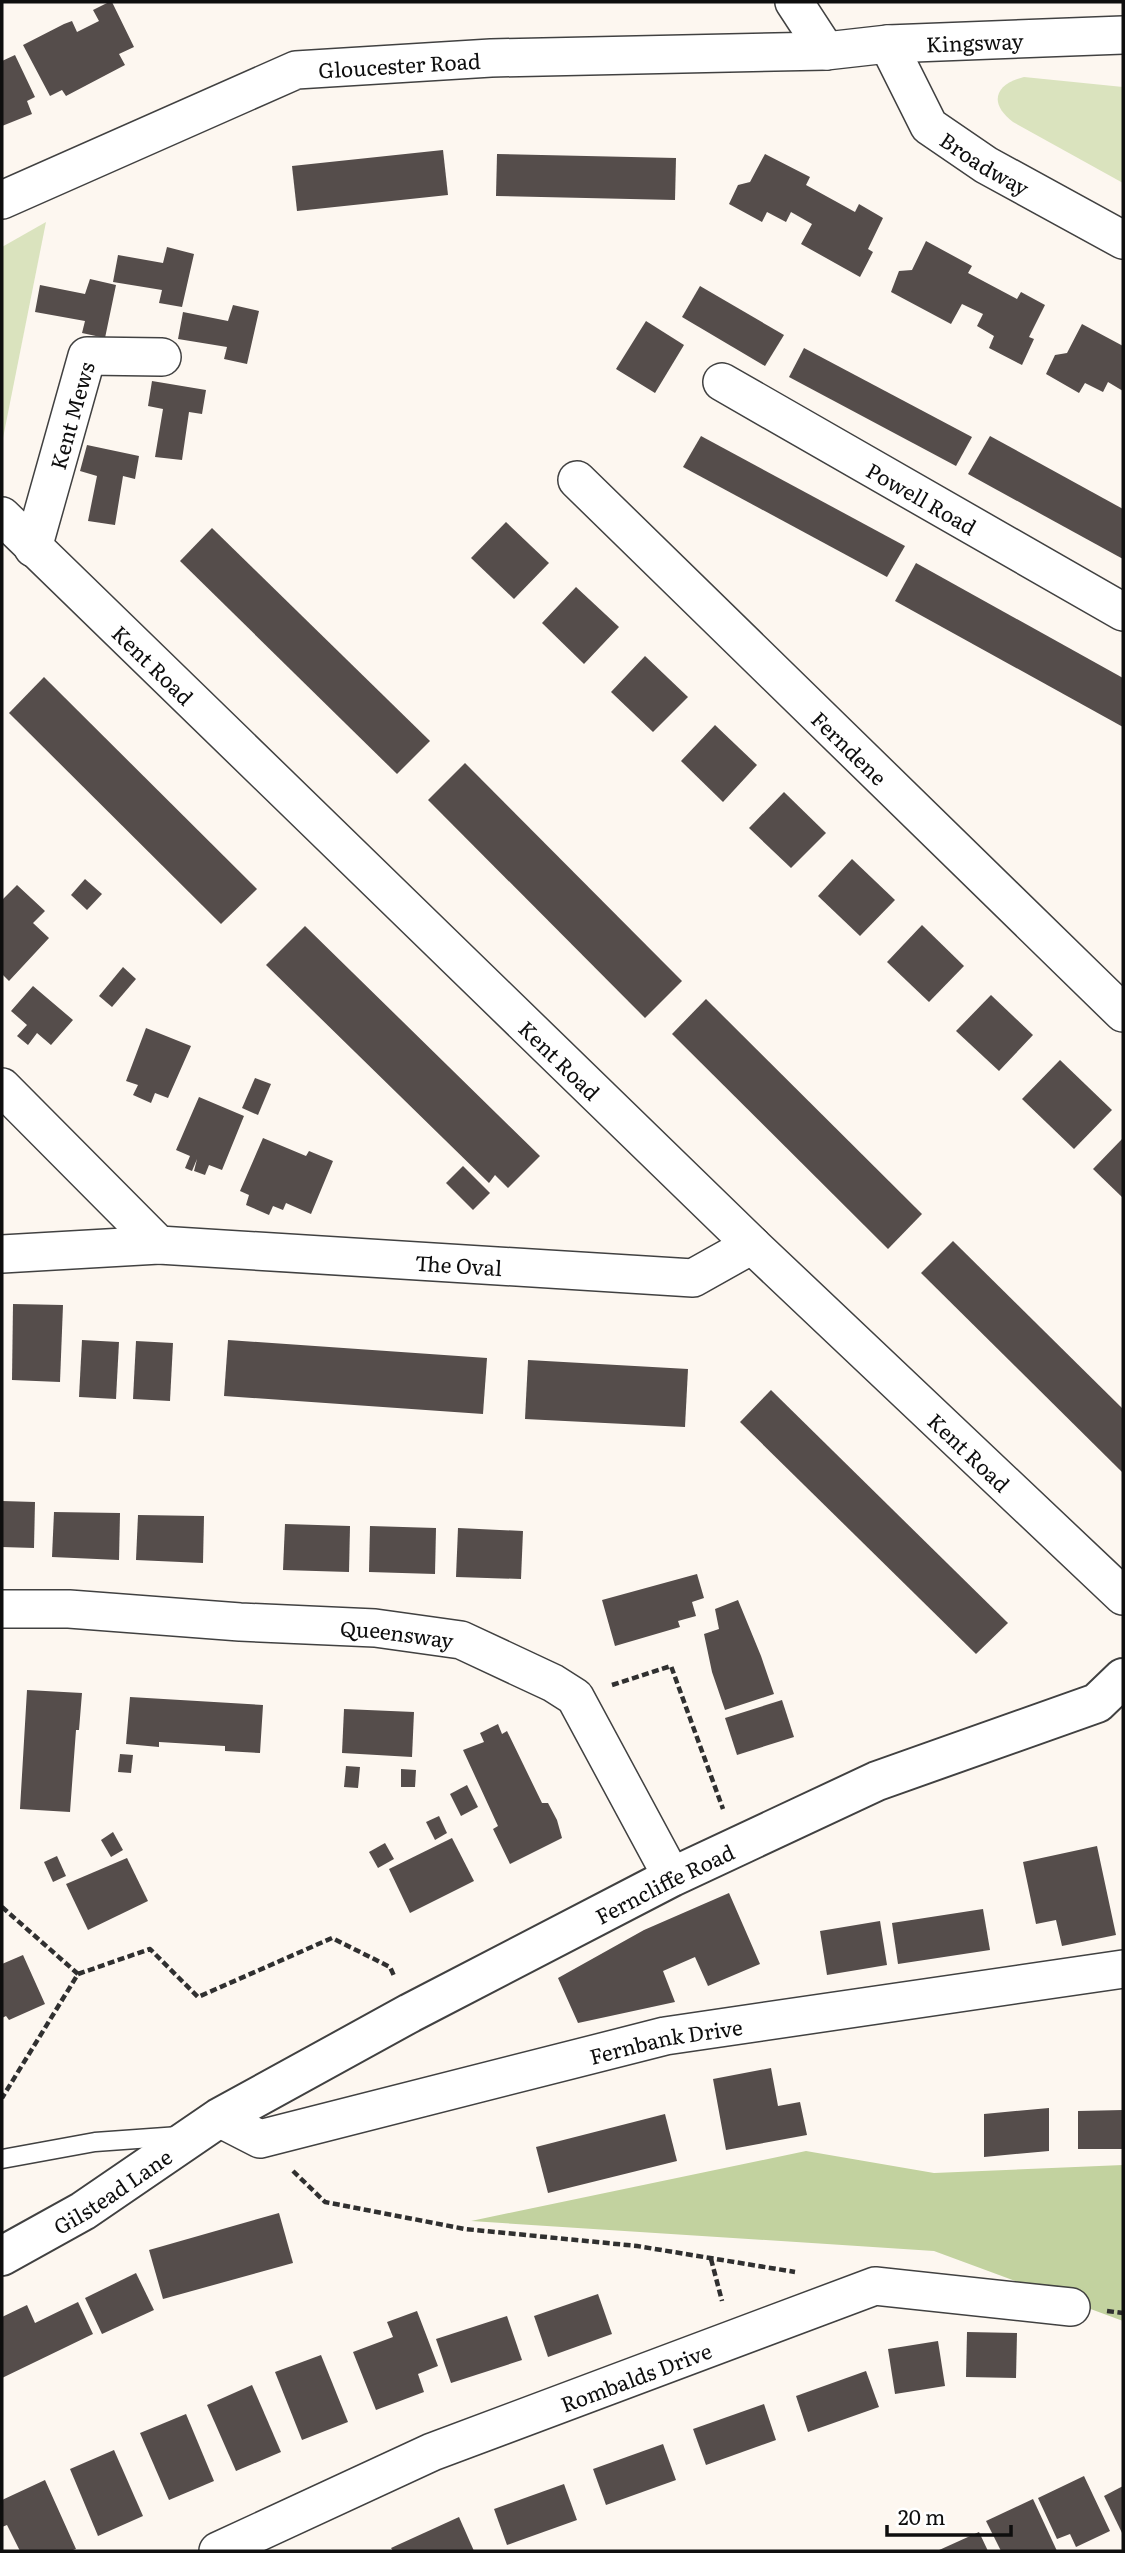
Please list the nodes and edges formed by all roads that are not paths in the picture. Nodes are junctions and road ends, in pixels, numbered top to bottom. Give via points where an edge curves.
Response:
1 (794, 2) edge
2 (1123, 35) edge
3 (888, 44) junction
4 (826, 51) junction
5 (2, 200) edge
6 (1123, 240) edge
7 (162, 357) dead end
8 (722, 382) dead end
9 (576, 480) dead end
10 (2, 516) edge
11 (33, 548) junction
12 (1123, 612) edge
13 (1123, 1013) edge
14 (2, 1087) edge
15 (159, 1245) junction
16 (752, 1245) junction
17 (2, 1254) edge
18 (1123, 1595) edge
19 (2, 1609) edge
20 (1123, 1678) edge
21 (672, 1877) junction
22 (1123, 1969) edge
23 (206, 2127) junction
24 (2, 2159) edge
25 (2, 2256) edge
26 (1072, 2307) dead end
27 (218, 2551) edge

1 - 4 street
2 - 3 street, Kingsway
3 - 4 street, Kingsway
3 - 6 street, Broadway via 929,126 986,165
4 - 5 street, Gloucester Road via 491,58 296,70
7 - 11 street, Kent Mews via 87,356
8 - 12 street, Powell Road
9 - 13 street, Ferndene
10 - 11 street, Kent Road
11 - 16 street, Kent Road
14 - 15 street
15 - 16 street, The Oval via 693,1279
15 - 17 street, The Oval
16 - 18 street, Kent Road
19 - 21 street, Queensway via 374,1628 461,1640 575,1697
20 - 21 street, Ferncliffe Road via 1097,1703 877,1782
21 - 23 street, Ferncliffe Road via 410,2013
22 - 23 street, Fernbank Drive via 665,2036 260,2139
23 - 24 lane
23 - 25 street, Gilstead Lane via 83,2211
26 - 27 street, Rombalds Drive via 875,2286 432,2452

